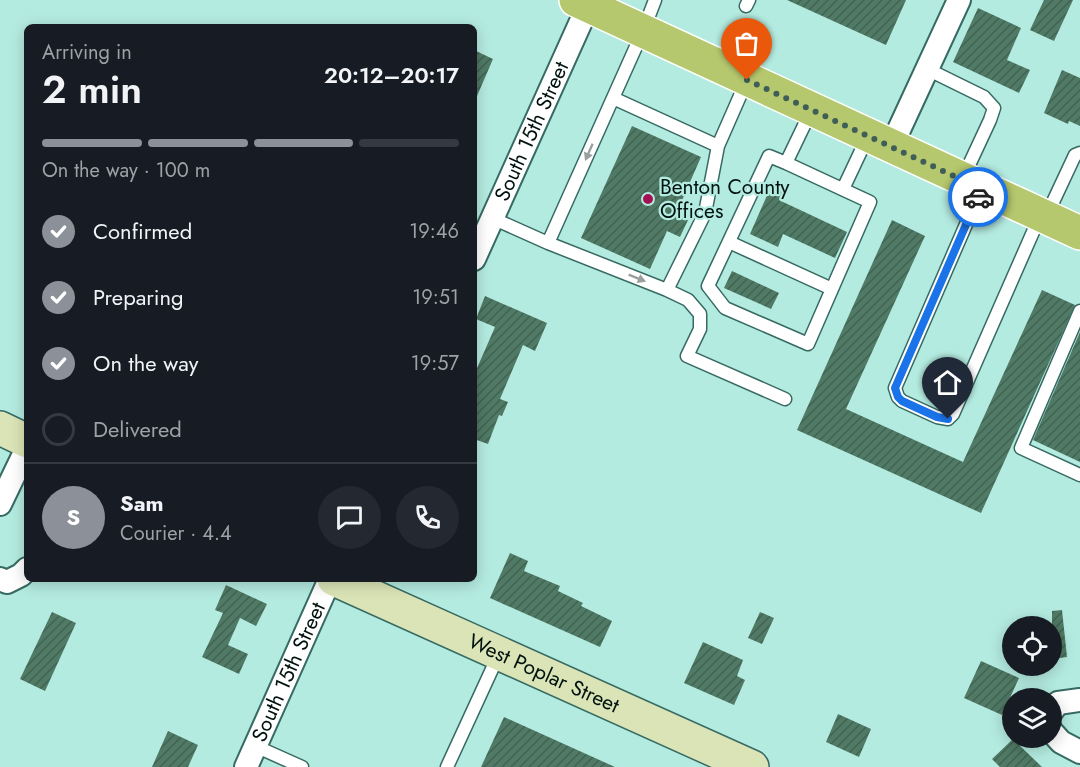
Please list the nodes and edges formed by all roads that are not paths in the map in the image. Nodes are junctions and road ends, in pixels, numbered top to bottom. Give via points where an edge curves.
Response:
1 (655, 0) edge
2 (959, 0) edge
3 (582, 3) edge
4 (643, 32) junction
5 (927, 69) junction
6 (747, 80) junction
7 (613, 98) junction
8 (811, 110) junction
9 (879, 142) junction
10 (718, 146) junction
11 (1080, 153) edge
12 (786, 162) junction
13 (972, 184) junction
14 (843, 189) junction
15 (1043, 216) junction
16 (492, 218) junction
17 (1080, 233) edge
18 (729, 242) junction
19 (549, 243) junction
20 (477, 252) edge
21 (832, 289) junction
22 (667, 290) junction
23 (1080, 311) edge
24 (785, 399) dead end
25 (0, 428) edge
26 (24, 440) edge
27 (24, 454) edge
28 (1080, 475) edge
29 (0, 504) edge
30 (24, 572) edge
31 (0, 579) edge
32 (331, 582) edge
33 (339, 582) edge
34 (499, 653) junction
35 (1080, 700) edge
36 (1062, 702) edge
37 (1062, 743) edge
38 (255, 746) junction
39 (1080, 752) edge
40 (246, 767) edge
41 (302, 767) edge
42 (447, 767) edge
43 (752, 767) edge

1 - 4 lane
2 - 5 street
3 - 4 main road
3 - 16 street, South 15th Street
4 - 6 main road
4 - 7 lane
5 - 9 street
5 - 13 lane via 984,97 994,108
6 - 8 main road
6 - 10 lane
7 - 10 lane
7 -> 19 lane
8 - 9 main road
8 - 12 lane
9 - 13 main road
9 - 14 lane
10 - 22 lane via 705,213
11 - 15 lane via 1075,155
12 - 14 lane
12 - 18 lane via 769,156
13 - 15 main road
13 - 15 lane via 895,388 902,401 937,417 948,419 953,414
14 - 21 lane via 870,202
15 - 17 main road
16 - 19 lane
16 - 20 street, South 15th Street
18 - 21 lane
18 - 21 lane via 708,286 725,308 808,344
19 -> 22 lane
22 - 24 lane via 688,300 700,314 700,329 687,356
23 - 28 lane via 1021,448
25 - 26 street
27 - 29 street
30 - 31 street via 7,582
32 - 38 street, South 15th Street
33 - 34 street, West Poplar Street
34 - 42 lane
34 - 43 street, West Poplar Street
35 - 36 street
37 - 39 street
38 - 40 street, South 15th Street
38 - 41 lane

